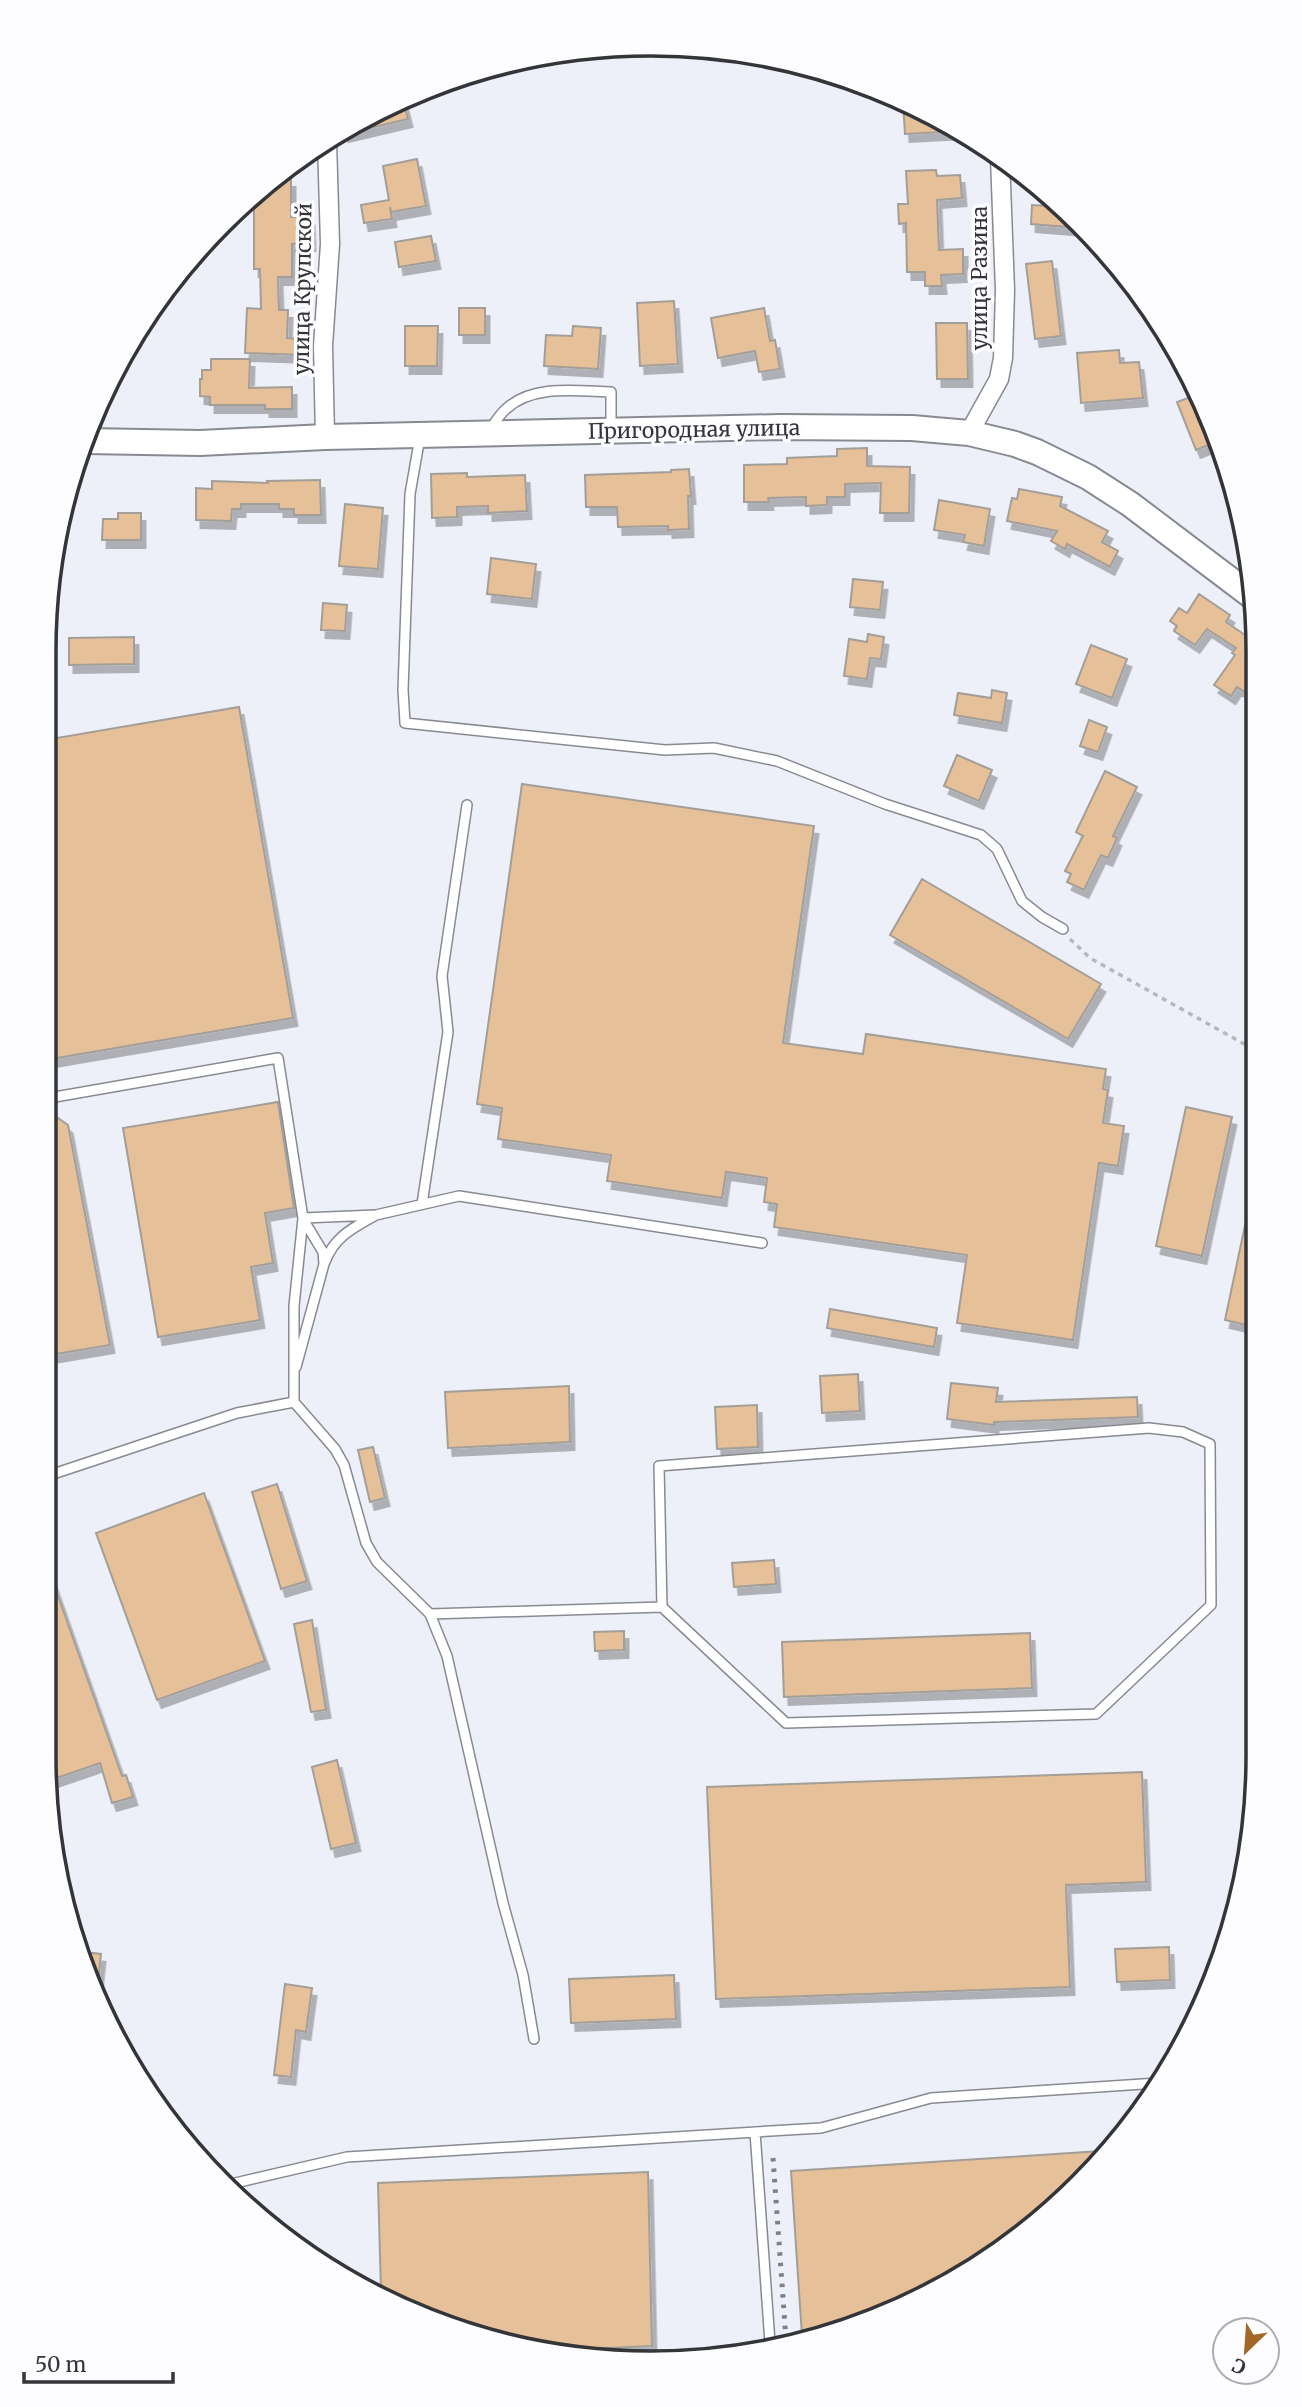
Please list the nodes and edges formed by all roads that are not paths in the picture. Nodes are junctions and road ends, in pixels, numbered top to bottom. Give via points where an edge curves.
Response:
1 (327, 152) edge
2 (1001, 170) edge
3 (611, 431) junction
4 (969, 433) junction
5 (487, 434) junction
6 (420, 435) junction
7 (325, 437) junction
8 (95, 441) edge
9 (1243, 589) edge
10 (467, 805) dead end
11 (1063, 929) road end
12 (56, 1097) edge
13 (422, 1204) junction
14 (376, 1215) junction
15 (303, 1218) junction
16 (344, 1233) junction
17 (313, 1236) junction
18 (762, 1243) dead end
19 (324, 1264) junction
20 (293, 1379) junction
21 (294, 1402) junction
22 (56, 1472) edge
23 (662, 1607) junction
24 (430, 1614) junction
25 (534, 2039) dead end
26 (1148, 2084) edge
27 (755, 2132) junction
28 (239, 2185) edge
29 (770, 2339) edge

1 - 7 street, улица Крупской
2 - 4 street, улица Разина via 1006,290 1003,358 999,379
3 - 4 street, Пригородная улица via 877,427
3 - 5 street, Пригородная улица
3 - 5 lane via 611,392 555,391 517,400
4 - 9 street, Пригородная улица via 1037,452 1088,477
5 - 6 street, Пригородная улица
6 - 7 street, Пригородная улица
6 - 11 lane via 411,494 405,723 665,750 714,748 777,761 885,804 981,835 996,849 1022,901
7 - 8 street, Пригородная улица via 200,443
10 - 13 lane via 443,976 447,1032
12 - 15 lane via 278,1058
13 - 14 lane
13 - 18 lane via 459,1196
14 - 15 lane
14 - 16 lane
15 - 17 lane
15 - 20 lane via 294,1306
16 - 17 lane via 332,1239
16 - 19 lane
17 - 19 lane
19 - 20 lane
20 - 21 lane
21 - 22 lane via 237,1413
21 - 24 lane via 340,1457 366,1543 377,1562
23 - 23 lane via 786,1723 1097,1714 1211,1605 1210,1444 1183,1432 1149,1428 659,1466
23 - 24 lane
24 - 25 lane via 447,1656
26 - 27 lane via 931,2098 821,2128
27 - 28 lane via 347,2157
27 - 29 lane

